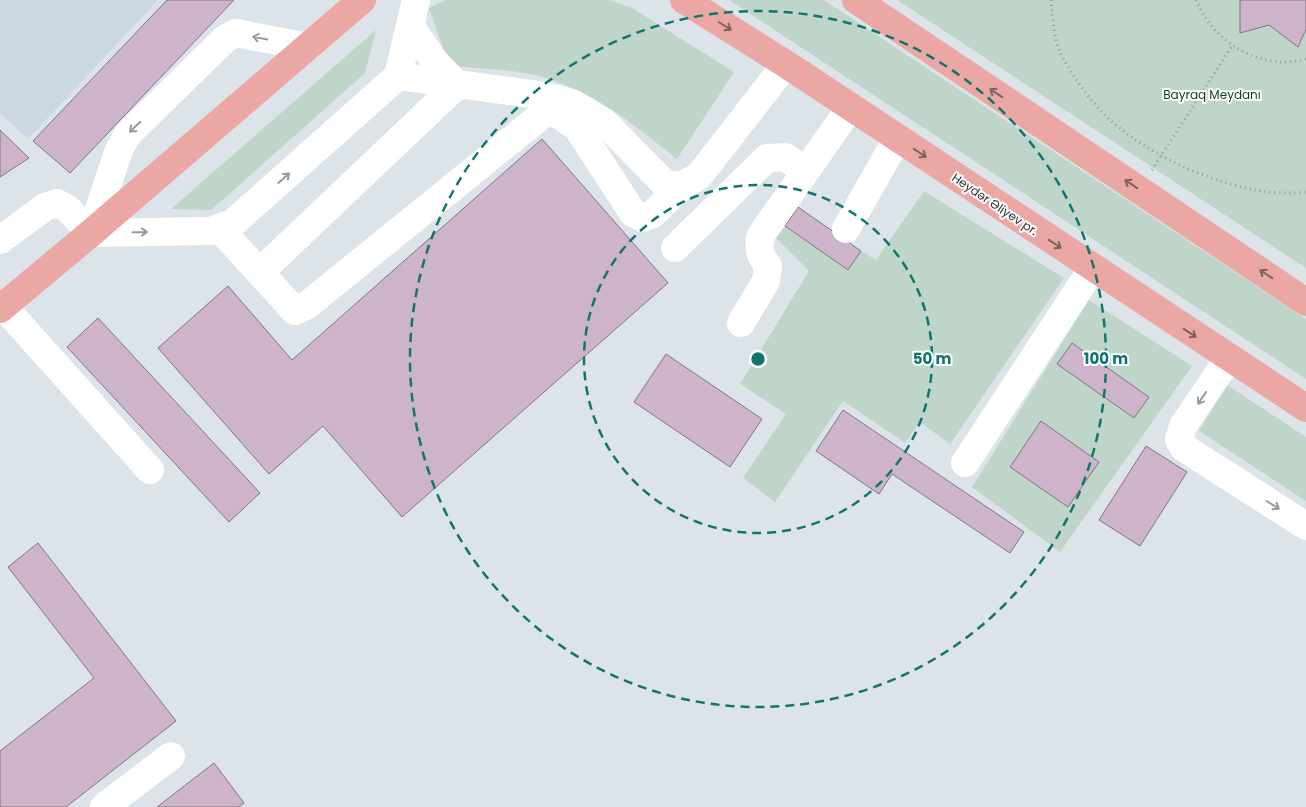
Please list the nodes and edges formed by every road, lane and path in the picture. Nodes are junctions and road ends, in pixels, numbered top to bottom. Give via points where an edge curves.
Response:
1 (684, 0) edge
2 (856, 0) edge
3 (1051, 0) edge
4 (1196, 0) edge
5 (363, 1) edge
6 (413, 13) edge
7 (1232, 46) junction
8 (308, 47) junction
9 (1306, 58) edge
10 (786, 64) junction
11 (398, 76) junction
12 (457, 85) junction
13 (850, 108) junction
14 (897, 138) junction
15 (1161, 156) junction
16 (806, 171) junction
17 (681, 186) junction
18 (1140, 190) junction
19 (1306, 192) edge
20 (219, 228) junction
21 (846, 229) dead end
22 (91, 233) junction
23 (0, 240) edge
24 (675, 248) dead end
25 (1092, 269) junction
26 (260, 272) junction
27 (1306, 302) edge
28 (2, 307) edge
29 (741, 323) dead end
30 (1229, 358) junction
31 (1306, 408) edge
32 (965, 463) dead end
33 (150, 470) dead end
34 (1306, 526) edge
35 (171, 756) dead end
36 (104, 807) edge

1 -> 10 main road, Heydər Əliyev pr.
18 -> 2 main road
3 - 15 path via 1061,55 1084,92 1110,120
4 - 7 path via 1214,30
5 - 8 main road
6 - 11 lane
6 - 12 lane via 435,62
7 - 9 path via 1276,62
7 - 15 path
8 - 22 main road
8 -> 22 lane via 236,33 225,39 127,135
10 - 13 main road, Heydər Əliyev pr.
10 - 17 lane via 699,176
11 - 12 lane
20 -> 11 lane via 233,223
12 - 17 lane via 546,96 574,104 604,122 665,184
12 - 26 lane
13 - 14 main road, Heydər Əliyev pr.
13 - 16 lane
14 - 21 lane
14 -> 25 main road, Heydər Əliyev pr.
15 - 18 path
15 - 19 path via 1207,176 1255,190
16 - 24 lane via 785,156 767,158
16 - 29 lane via 761,235 758,246 768,266 766,282
17 - 26 lane via 654,214 643,218 633,213 577,127 553,111 542,115 306,306 295,311
27 -> 18 main road
22 -> 20 lane via 212,231
20 - 26 lane
22 - 23 lane via 68,209 57,203 45,207
22 - 28 main road
25 -> 30 main road, Heydər Əliyev pr.
25 - 32 lane
28 - 33 lane
30 - 31 main road, Heydər Əliyev pr.
30 -> 34 lane via 1183,426 1179,439 1183,447
35 - 36 lane

